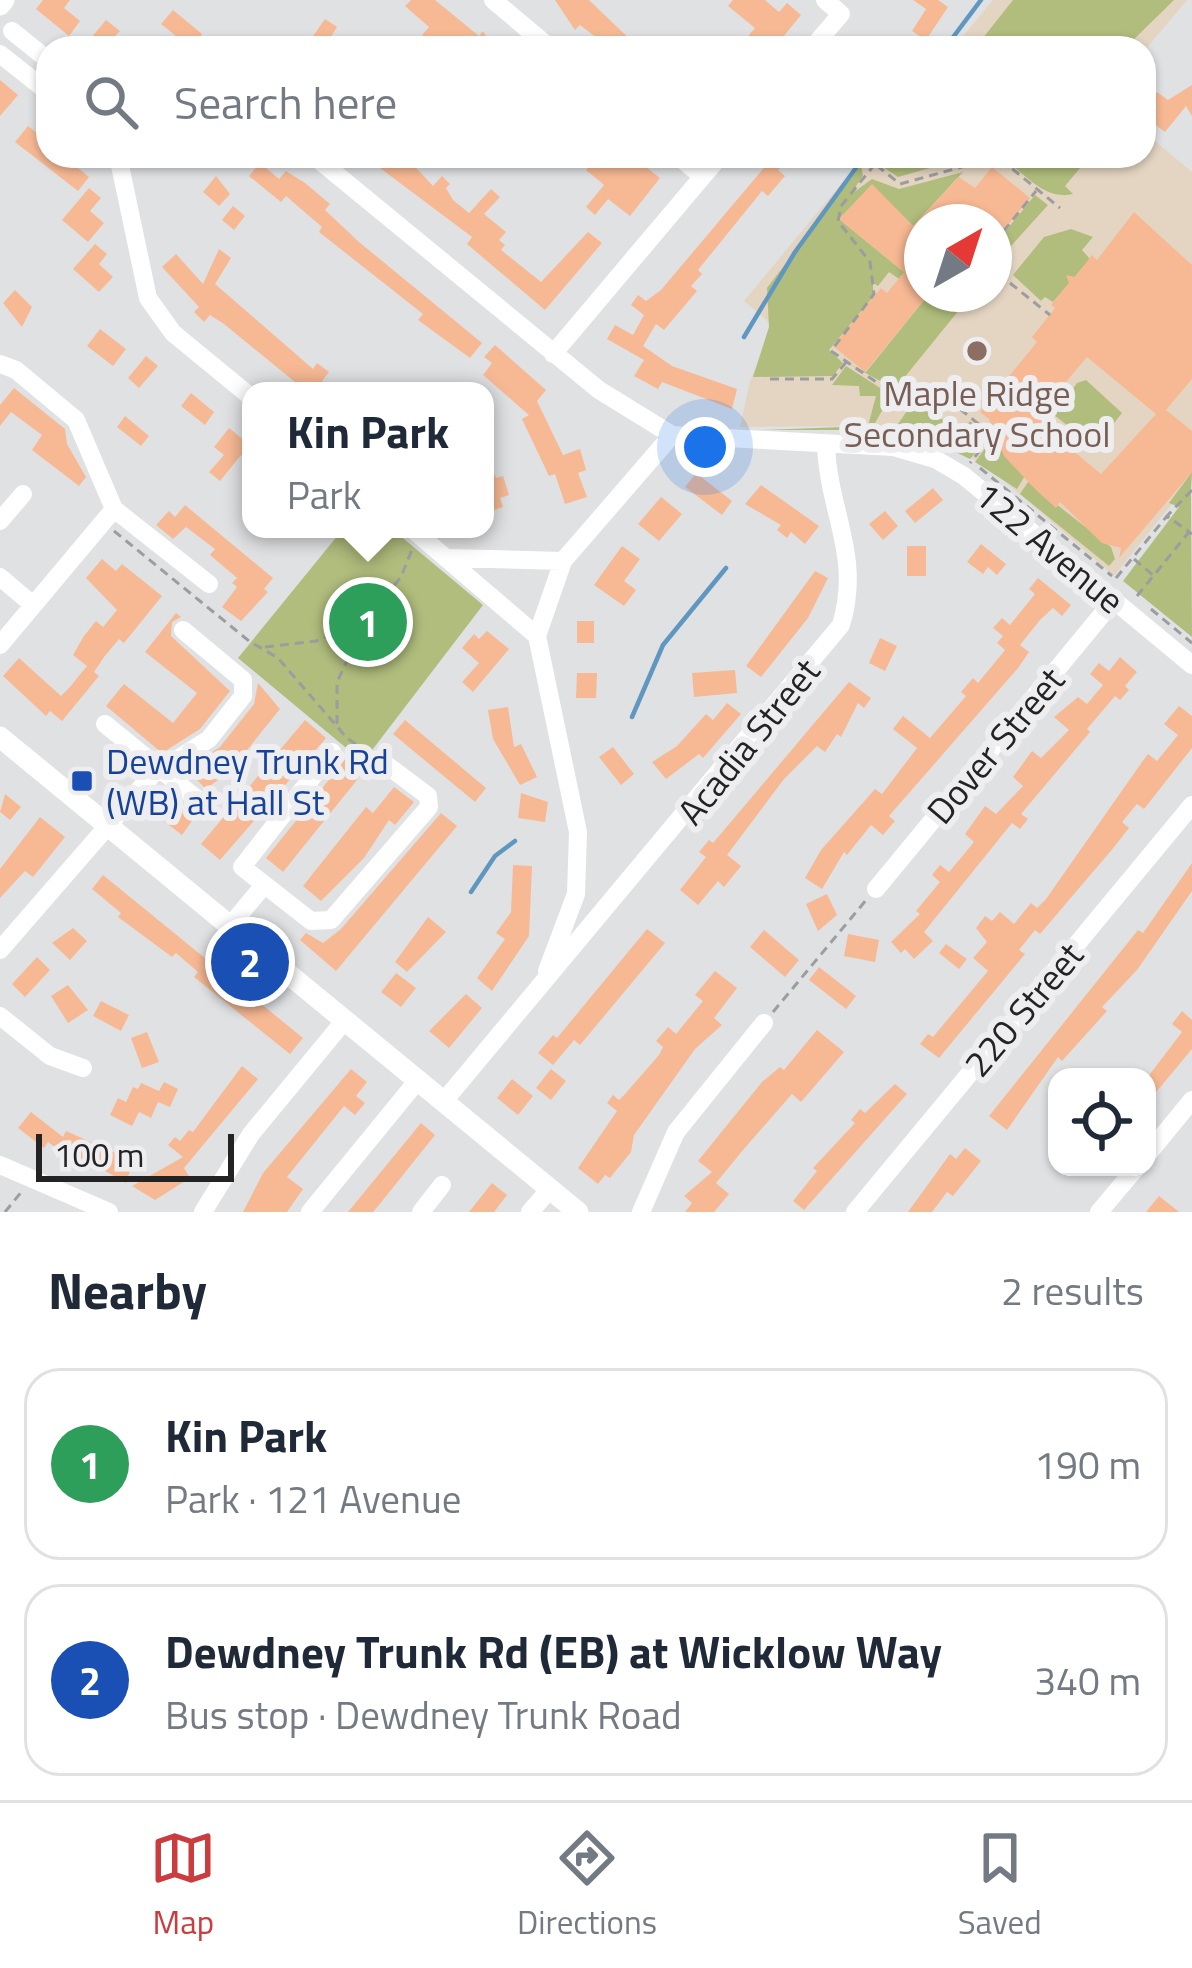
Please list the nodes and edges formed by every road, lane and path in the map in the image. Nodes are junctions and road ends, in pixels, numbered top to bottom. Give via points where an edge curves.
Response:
1 (493, 0) edge
2 (825, 0) edge
3 (12, 31) dead end
4 (536, 36) edge
5 (822, 36) edge
6 (36, 50) edge
7 (0, 54) edge
8 (36, 82) edge
9 (121, 168) edge
10 (328, 168) edge
11 (692, 168) edge
12 (709, 168) edge
13 (872, 168) edge
14 (880, 168) edge
15 (960, 168) edge
16 (1010, 168) edge
17 (702, 176) junction
18 (1037, 190) junction
19 (1060, 208) dead end
20 (1012, 221) edge
21 (1012, 285) edge
22 (1050, 315) dead end
23 (553, 354) junction
24 (847, 362) junction
25 (0, 364) edge
26 (770, 380) dead end
27 (242, 390) edge
28 (901, 399) dead end
29 (960, 409) dead end
30 (672, 435) junction
31 (826, 444) junction
32 (970, 463) dead end
33 (1192, 490) edge
34 (22, 494) dead end
35 (108, 516) junction
36 (1167, 516) junction
37 (0, 521) edge
38 (1190, 533) edge
39 (414, 538) edge
40 (423, 538) edge
41 (448, 558) junction
42 (1133, 558) junction
43 (563, 561) junction
44 (1154, 576) junction
45 (0, 577) edge
46 (1115, 579) dead end
47 (209, 584) dead end
48 (1136, 597) dead end
49 (1114, 601) junction
50 (33, 605) junction
51 (366, 620) junction
52 (182, 630) dead end
53 (537, 636) junction
54 (0, 645) edge
55 (263, 648) junction
56 (1192, 665) edge
57 (105, 724) dead end
58 (338, 726) junction
59 (0, 737) edge
60 (332, 752) dead end
61 (388, 766) joint
62 (162, 769) junction
63 (203, 804) dead end
64 (1192, 806) edge
65 (109, 826) junction
66 (264, 885) junction
67 (876, 889) joint
68 (230, 926) junction
69 (0, 950) edge
70 (535, 998) junction
71 (0, 1016) edge
72 (345, 1020) junction
73 (764, 1023) joint
74 (82, 1068) dead end
75 (418, 1080) junction
76 (1192, 1100) edge
77 (444, 1101) junction
78 (1156, 1143) edge
79 (0, 1165) edge
80 (1129, 1176) edge
81 (32, 1179) junction
82 (442, 1185) dead end
83 (550, 1189) junction
84 (5, 1212) edge
85 (109, 1212) edge
86 (203, 1212) edge
87 (310, 1212) edge
88 (421, 1212) edge
89 (530, 1212) edge
90 (578, 1212) edge
91 (641, 1212) edge
92 (854, 1212) edge
93 (1099, 1212) edge

1 - 4 street
2 - 5 street via 841,14
3 - 6 street
7 - 8 street
9 - 27 street via 148,298 173,333
10 - 23 street
11 - 17 street
12 - 17 street
13 - 24 path via 838,215 870,262 874,284 873,297 832,347
14 - 15 path via 900,184
16 - 18 path
17 - 23 street
18 - 19 path
18 - 20 path
21 - 22 path
23 - 30 street
24 - 26 path via 832,380
24 - 28 path
25 - 35 street via 76,420
29 - 32 path via 994,435
30 - 31 street, 122 Avenue
30 - 43 street
31 - 49 street, 122 Avenue via 894,447 950,467
31 - 70 street, Acadia Street via 851,562 841,625
33 - 36 path
34 - 37 street
35 - 47 street
35 - 50 street
35 - 55 path
36 - 38 path
36 - 42 path
38 - 44 path
39 - 51 path via 401,577
40 - 41 street
41 - 43 street
41 - 53 street
42 - 44 path
42 - 46 path
43 - 53 street
44 - 48 path
45 - 50 street
49 - 56 street, 122 Avenue
49 - 67 street, Dover Street
50 - 54 street
51 - 55 path via 316,641
51 - 58 path via 337,682
52 - 62 street via 243,680 243,696 209,739
53 - 70 street, Acadia Street via 578,832 576,894
55 - 58 path
57 - 62 street
58 - 61 path
59 - 65 main road
60 - 66 street via 242,868
61 - 66 street via 428,796 429,807 331,920 311,921
62 - 63 street
62 - 65 street
64 - 92 street, 220 Street
65 - 68 main road
65 - 69 street
66 - 68 street
67 - 73 path
68 - 72 main road
70 - 77 street, Acadia Street
71 - 74 street via 50,1056
72 - 75 main road
72 - 86 street via 251,1134
73 - 91 street via 676,1132
75 - 77 main road
75 - 87 street
76 - 78 street
77 - 83 main road
79 - 81 street
80 - 93 street
81 - 84 path
81 - 85 street
82 - 88 street
83 - 89 street
83 - 90 main road

